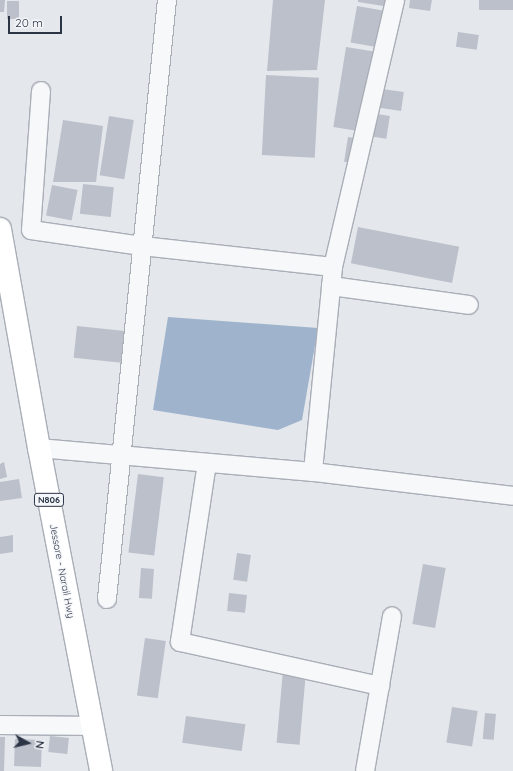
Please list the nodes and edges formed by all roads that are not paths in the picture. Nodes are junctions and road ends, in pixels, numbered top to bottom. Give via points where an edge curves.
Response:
1 (168, 0) edge
2 (395, 0) edge
3 (41, 91) dead end
4 (0, 229) edge
5 (142, 246) junction
6 (333, 268) junction
7 (331, 286) junction
8 (469, 305) dead end
9 (39, 448) junction
10 (121, 455) junction
11 (207, 463) junction
12 (313, 472) junction
13 (513, 496) edge
14 (107, 599) dead end
15 (392, 616) dead end
16 (380, 686) junction
17 (0, 725) edge
18 (91, 726) junction
19 (100, 771) edge
20 (365, 771) edge

1 - 5 street
2 - 6 street
3 - 5 street via 31,230
4 - 9 highway, Jessore - Narail Hwy / N806
5 - 6 street
5 - 10 street
6 - 7 street
7 - 8 street
7 - 12 street
9 - 10 street
9 - 18 highway, Jessore - Narail Hwy / N806
10 - 11 street
10 - 14 street
11 - 12 street
11 - 16 street via 180,642
12 - 13 street
15 - 16 street
16 - 20 street
17 - 18 street
18 - 19 highway, Jessore - Narail Hwy / N806

